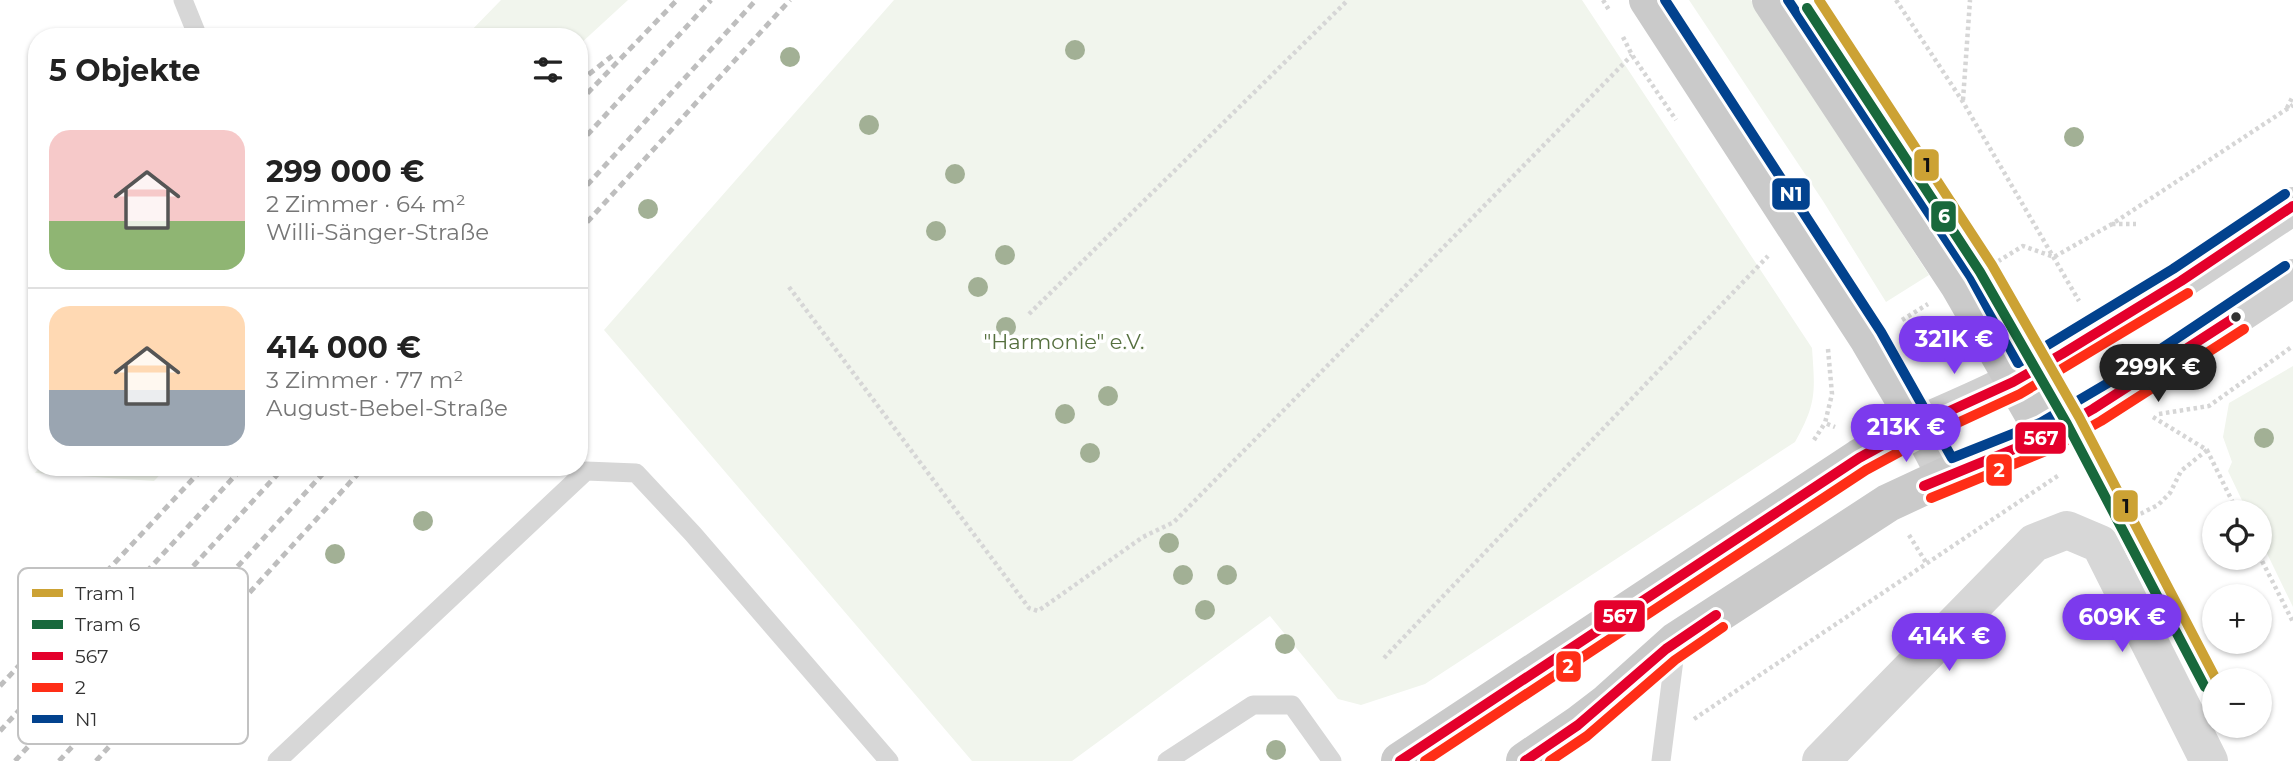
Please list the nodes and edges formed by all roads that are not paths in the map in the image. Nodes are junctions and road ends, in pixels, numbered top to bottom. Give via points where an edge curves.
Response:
1 (183, 0) edge
2 (1648, 0) edge
3 (1771, 0) edge
4 (194, 28) edge
5 (2293, 206) edge
6 (2293, 278) edge
7 (2013, 382) junction
8 (1919, 425) junction
9 (2046, 436) junction
10 (588, 471) edge
11 (581, 476) edge
12 (1946, 476) junction
13 (1676, 641) junction
14 (276, 761) edge
15 (889, 761) edge
16 (1167, 761) edge
17 (1332, 761) edge
18 (1400, 761) edge
19 (1525, 761) edge
20 (1661, 761) edge
21 (1821, 761) edge
22 (2209, 761) edge

1 - 4 lane
2 - 8 main road via 1869,340
3 - 7 main road via 1959,285
5 - 7 main road
6 - 9 main road
7 - 8 main road
7 - 9 main road
8 - 12 main road
8 - 18 main road via 1859,458
9 - 12 main road
10 - 15 lane via 636,473
11 - 14 lane
12 - 13 main road via 1888,503
13 - 19 main road via 1608,702
13 - 20 lane
16 - 17 lane via 1253,705 1292,705
21 - 22 street via 2034,543 2067,530 2100,544

